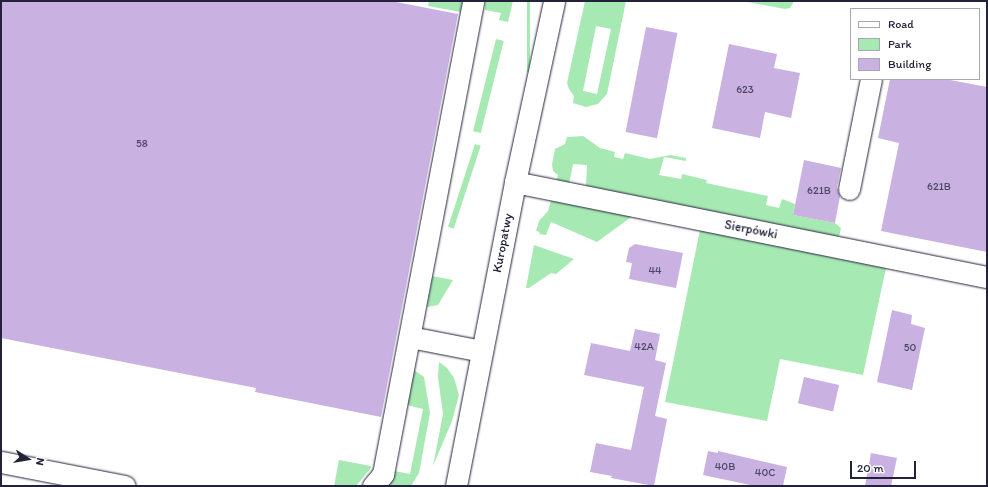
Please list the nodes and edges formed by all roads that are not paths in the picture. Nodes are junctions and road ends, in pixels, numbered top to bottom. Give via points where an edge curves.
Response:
1 (473, 1) edge
2 (554, 1) edge
3 (871, 80) edge
4 (515, 182) junction
5 (849, 189) dead end
6 (987, 277) edge
7 (410, 337) junction
8 (482, 350) junction
9 (1, 462) edge
10 (125, 486) edge
11 (373, 486) edge
12 (456, 486) edge

1 - 7 street
2 - 4 street, Kuropatwy
3 - 5 street
4 - 6 street, Sierpówki
4 - 8 street, Kuropatwy
7 - 8 street
7 - 11 street via 383,474
8 - 12 street, Kuropatwy
9 - 10 street

